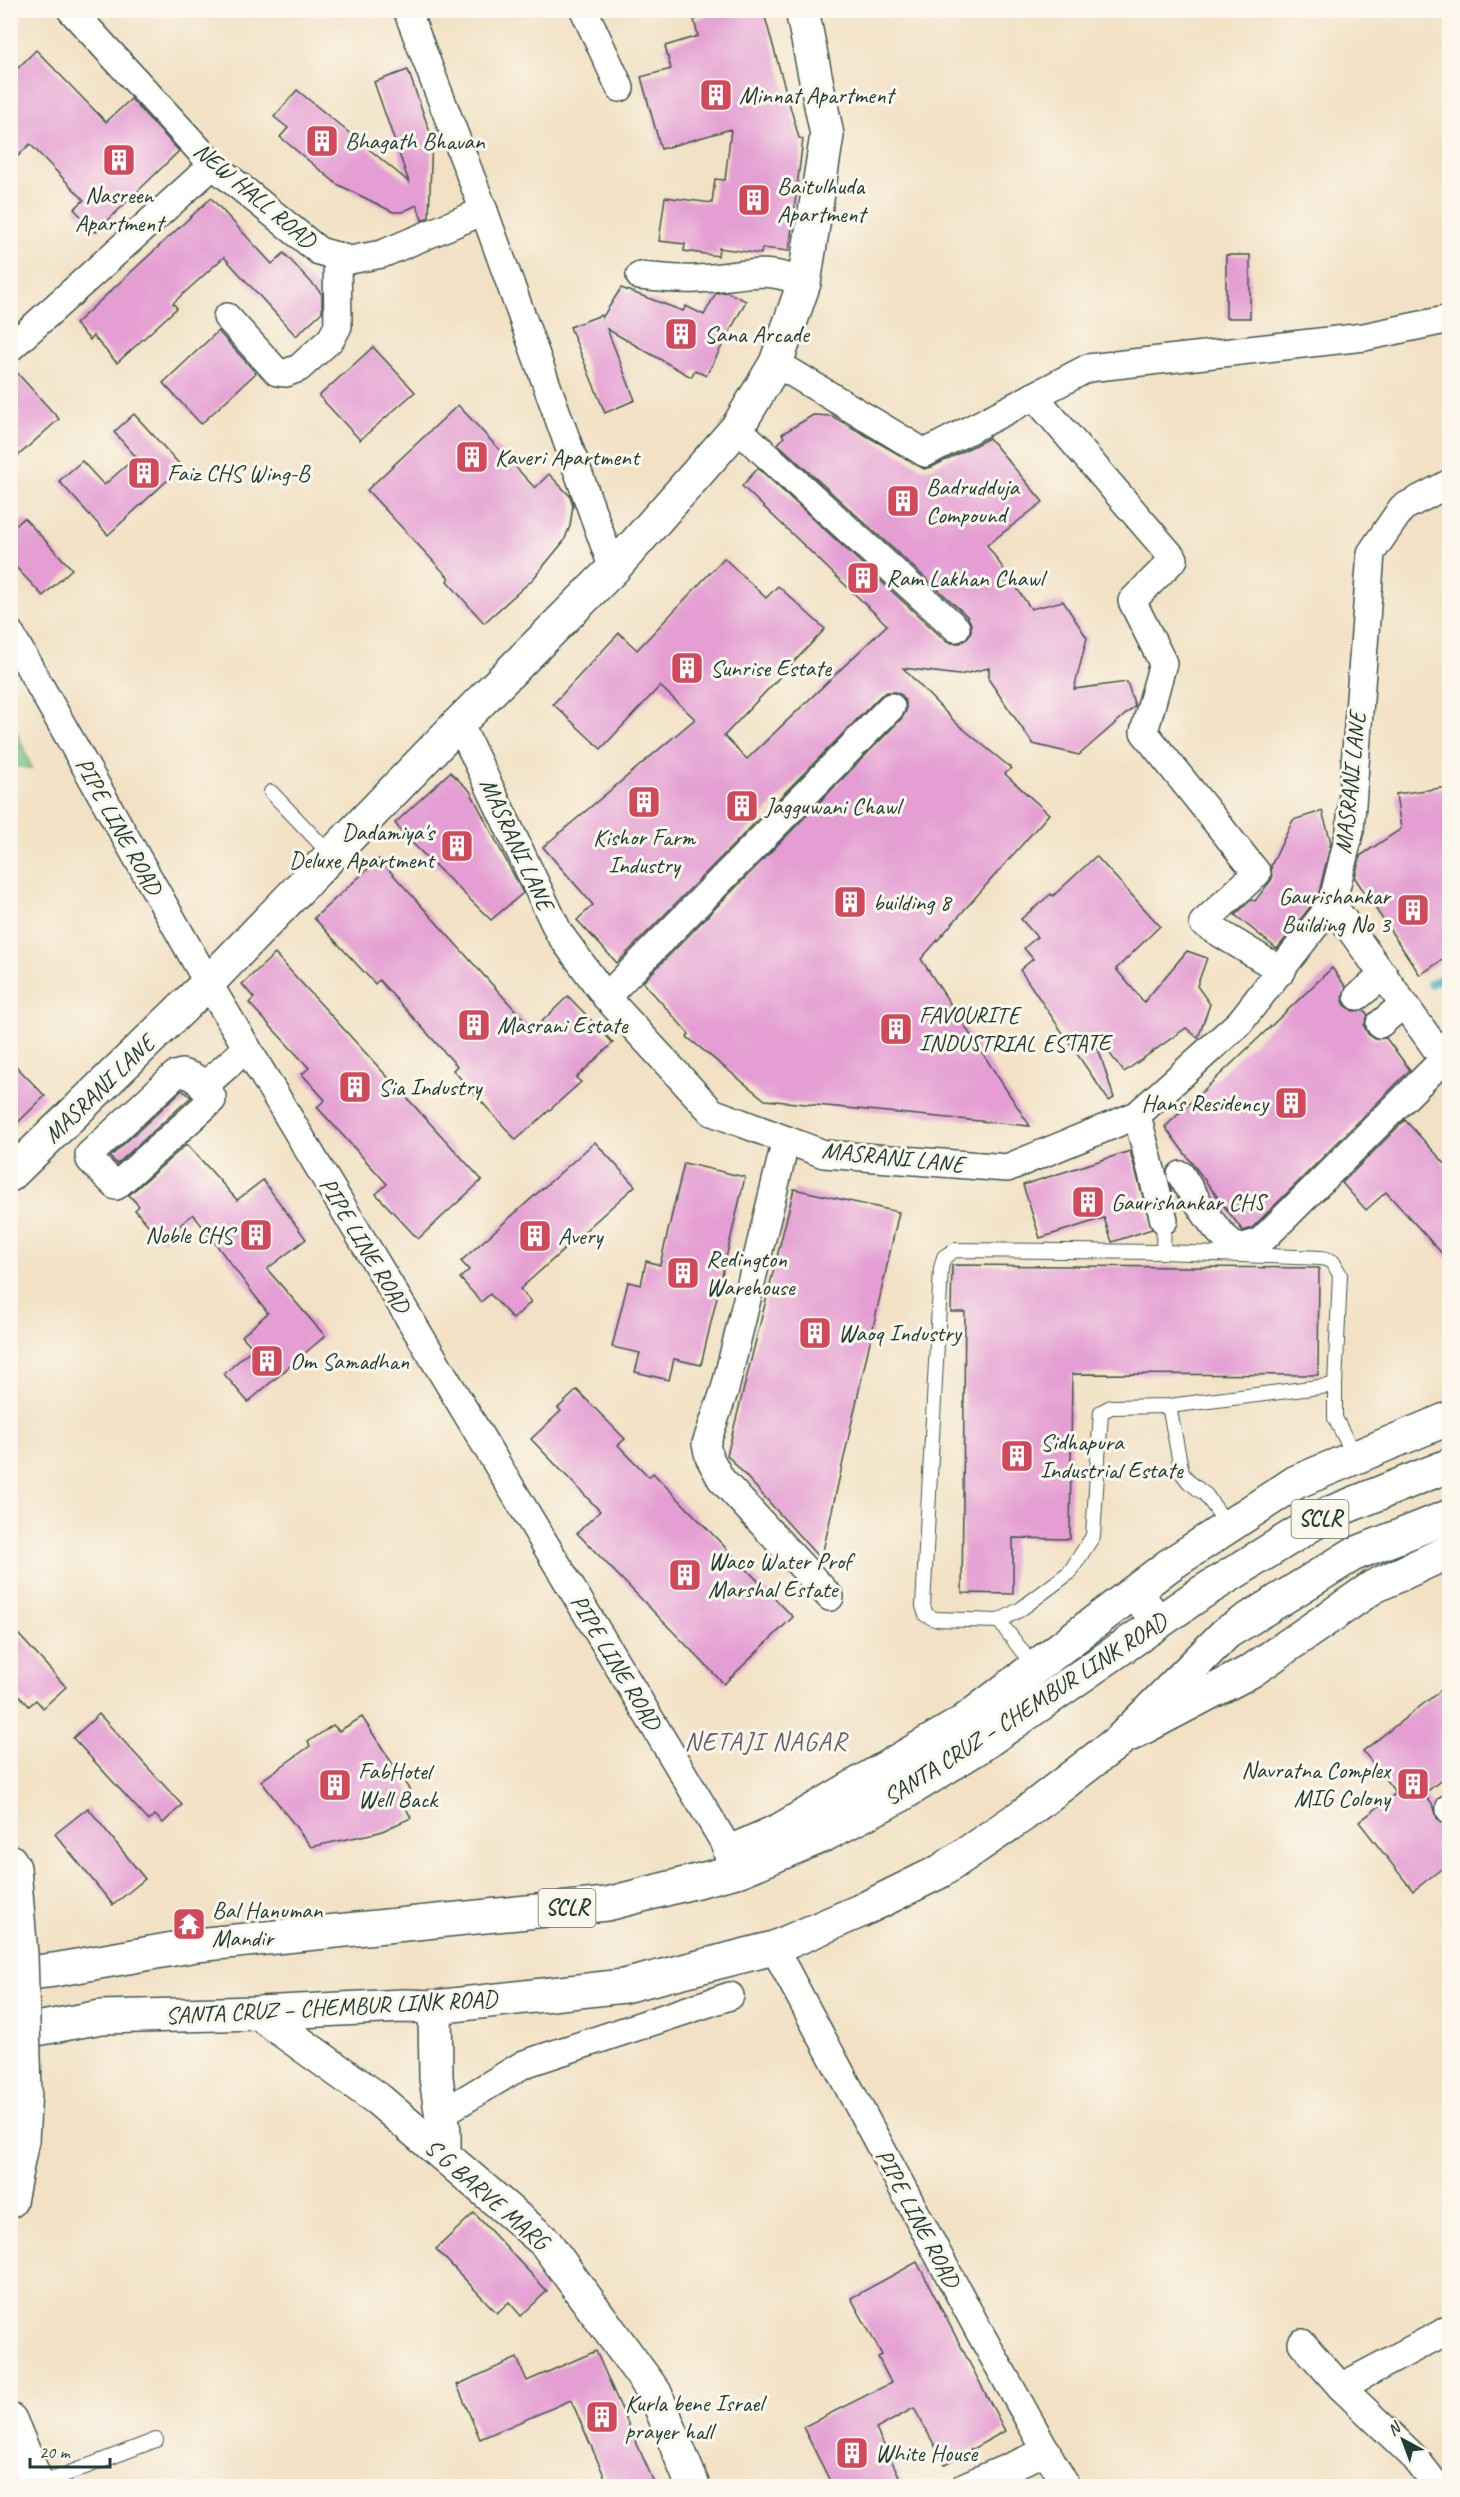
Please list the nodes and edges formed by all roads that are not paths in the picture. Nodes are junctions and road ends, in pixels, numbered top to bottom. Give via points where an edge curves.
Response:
1 (71, 10) edge
2 (407, 10) edge
3 (584, 10) edge
4 (802, 10) edge
5 (620, 88) dead end
6 (213, 165) junction
7 (484, 211) junction
8 (337, 256) junction
9 (640, 276) dead end
10 (804, 283) junction
11 (227, 317) dead end
12 (1449, 319) edge
13 (10, 348) edge
14 (776, 363) junction
15 (1034, 396) junction
16 (737, 428) junction
17 (1449, 483) edge
18 (612, 568) junction
19 (956, 628) dead end
20 (10, 633) edge
21 (891, 707) dead end
22 (459, 723) junction
23 (271, 792) dead end
24 (331, 855) junction
25 (1332, 904) junction
26 (1282, 970) junction
27 (1384, 975) junction
28 (208, 983) junction
29 (1358, 996) dead end
30 (606, 997) junction
31 (1404, 1004) junction
32 (1380, 1024) dead end
33 (247, 1048) junction
34 (1443, 1059) edge
35 (126, 1062) junction
36 (1412, 1067) dead end
37 (203, 1086) junction
38 (156, 1093) junction
39 (1137, 1114) junction
40 (786, 1140) junction
41 (10, 1175) edge
42 (1161, 1210) junction
43 (1163, 1252) junction
44 (1335, 1385) junction
45 (1169, 1406) junction
46 (1449, 1418) edge
47 (1355, 1457) junction
48 (1449, 1466) edge
49 (1449, 1516) edge
50 (1228, 1526) junction
51 (1449, 1551) edge
52 (1135, 1592) junction
53 (830, 1597) dead end
54 (999, 1621) junction
55 (1158, 1622) junction
56 (1035, 1668) junction
57 (1120, 1740) junction
58 (10, 1861) edge
59 (735, 1861) junction
60 (774, 1947) junction
61 (16, 1965) edge
62 (730, 1996) dead end
63 (435, 2007) junction
64 (258, 2013) junction
65 (10, 2034) edge
66 (441, 2114) junction
67 (444, 2156) junction
68 (10, 2200) edge
69 (1449, 2329) edge
70 (1302, 2343) dead end
71 (1341, 2387) junction
72 (10, 2420) edge
73 (156, 2440) dead end
74 (1047, 2451) junction
75 (38, 2486) edge
76 (693, 2487) edge
77 (964, 2487) edge
78 (1066, 2487) edge
79 (1437, 2487) edge

1 - 6 street, NEW HALL ROAD
2 - 7 street
3 - 5 street
4 - 10 main road via 827,135
6 - 8 street, NEW HALL ROAD via 319,251
6 - 13 street
7 - 8 street, NEW HALL ROAD via 382,254 350,260
7 - 18 street
8 - 11 street via 338,326 331,339 299,368 277,372
9 - 10 street via 699,279 773,272
10 - 14 main road
12 - 15 street via 1365,337 1088,368
14 - 15 street via 925,453
14 - 16 main road
15 - 26 street via 1174,560 1132,601 1163,663 1144,732 1257,873 1203,923
16 - 18 main road
16 - 19 street
17 - 25 street, MASRANI LANE via 1402,508 1371,553 1350,831
18 - 22 main road
20 - 28 street, PIPE LINE ROAD
21 - 30 street
22 - 24 main road, MASRANI LANE
22 - 30 street, MASRANI LANE via 559,933
23 - 24 lane
24 - 28 main road, MASRANI LANE
25 - 26 street, MASRANI LANE
25 - 27 street
26 - 39 street, MASRANI LANE via 1240,1022
27 - 29 street
27 - 31 street
28 - 33 street, PIPE LINE ROAD
28 - 35 main road, MASRANI LANE
30 - 40 street, MASRANI LANE via 712,1112
31 - 32 street
31 - 34 street
33 - 37 street
33 - 59 street, PIPE LINE ROAD
34 - 36 street
34 - 42 street via 1261,1241 1236,1245 1224,1237 1186,1183
35 - 38 street
35 - 41 main road, MASRANI LANE
37 - 38 street via 182,1073
37 - 38 street via 212,1100 117,1186 89,1155
39 - 40 street, MASRANI LANE via 1007,1168 824,1154
39 - 42 street
40 - 53 street via 725,1389 706,1444 721,1479
42 - 43 lane
43 - 44 lane via 1322,1258 1333,1262 1340,1275
43 - 54 lane via 955,1250 944,1257 923,1606 927,1615 935,1619
44 - 45 lane
44 - 47 lane via 1335,1418
45 - 50 lane via 1182,1473 1206,1495
45 - 54 lane via 1111,1407 1101,1412 1093,1536 1070,1572 1021,1610
46 - 47 main road
47 - 50 main road via 1296,1482
48 - 55 main road, SANTA CRUZ – CHEMBUR LINK ROAD / SCLR via 1330,1513
49 - 57 main road, SANTA CRUZ – CHEMBUR LINK ROAD / SCLR via 1352,1555 1226,1634
50 - 52 main road
51 - 57 main road via 1373,1587 1251,1671
52 - 55 main road
52 - 56 main road
54 - 56 lane
55 - 59 main road, SANTA CRUZ – CHEMBUR LINK ROAD / SCLR via 977,1748 901,1795 822,1836
56 - 59 main road via 962,1724 780,1830
57 - 60 main road, SANTA CRUZ – CHEMBUR LINK ROAD / SCLR via 1023,1815 940,1871 860,1911
58 - 61 main road via 14,1868
59 - 61 main road, SANTA CRUZ – CHEMBUR LINK ROAD / SCLR via 608,1904 196,1945 54,1970
60 - 63 main road, SANTA CRUZ – CHEMBUR LINK ROAD / SCLR via 624,1986
60 - 74 street, PIPE LINE ROAD
61 - 68 main road, bridge via 25,2090 22,2140
62 - 66 street via 524,2064
63 - 64 main road, SANTA CRUZ – CHEMBUR LINK ROAD / SCLR
63 - 66 main road via 436,2079
64 - 65 main road, SANTA CRUZ – CHEMBUR LINK ROAD / SCLR via 101,2017
64 - 67 main road, S G BARVE MARG via 379,2100
66 - 67 main road
67 - 76 main road, S G BARVE MARG via 545,2242 655,2393
69 - 71 street
70 - 71 street
71 - 79 street via 1415,2458
72 - 75 main road
73 - 75 lane
74 - 77 street
74 - 78 street, PIPE LINE ROAD

